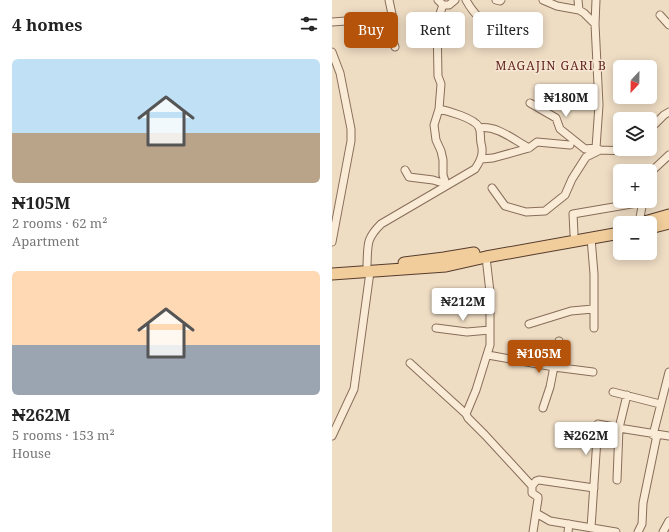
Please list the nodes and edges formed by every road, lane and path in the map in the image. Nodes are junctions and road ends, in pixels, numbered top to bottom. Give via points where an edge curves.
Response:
1 (389, 0) edge
2 (455, 0) edge
3 (466, 0) edge
4 (496, 0) edge
5 (501, 0) edge
6 (544, 0) edge
7 (578, 0) edge
8 (596, 0) edge
9 (440, 2) edge
10 (579, 10) junction
11 (392, 12) edge
12 (473, 12) edge
13 (660, 15) dead end
14 (344, 21) edge
15 (332, 22) edge
16 (595, 24) junction
17 (669, 25) edge
18 (332, 52) edge
19 (530, 103) dead end
20 (439, 109) junction
21 (669, 112) edge
22 (657, 122) edge
23 (479, 128) junction
24 (570, 145) dead end
25 (528, 148) junction
26 (598, 149) junction
27 (613, 150) edge
28 (669, 155) edge
29 (481, 159) junction
30 (657, 165) edge
31 (405, 170) dead end
32 (446, 184) junction
33 (492, 188) dead end
34 (613, 207) edge
35 (669, 215) edge
36 (657, 218) edge
37 (669, 223) edge
38 (657, 226) edge
39 (613, 228) edge
40 (574, 234) junction
41 (613, 234) edge
42 (591, 238) junction
43 (332, 242) edge
44 (486, 257) junction
45 (400, 266) junction
46 (332, 267) edge
47 (374, 268) junction
48 (332, 274) edge
49 (593, 308) junction
50 (529, 324) dead end
51 (436, 328) dead end
52 (594, 328) dead end
53 (490, 330) junction
54 (559, 341) dead end
55 (488, 355) junction
56 (410, 363) dead end
57 (554, 367) junction
58 (593, 372) dead end
59 (669, 372) edge
60 (613, 392) dead end
61 (627, 395) junction
62 (660, 404) junction
63 (543, 408) dead end
64 (466, 414) junction
65 (619, 428) junction
66 (655, 435) junction
67 (332, 436) edge
68 (669, 436) edge
69 (617, 480) dead end
70 (532, 486) junction
71 (594, 488) junction
72 (536, 513) junction
73 (669, 521) edge
74 (569, 524) junction
75 (591, 528) junction
76 (533, 532) edge
77 (568, 532) edge
78 (616, 532) edge
79 (638, 532) edge
80 (663, 532) edge

1 - 11 street
2 - 9 street via 449,5
3 - 12 street
4 - 5 street
6 - 10 street via 557,6
7 - 10 street
8 - 16 street
9 - 20 street via 437,22 438,76 441,84
10 - 16 street
13 - 17 street
14 - 15 street
16 - 26 street via 599,105
18 - 43 street via 340,72 351,129
19 - 26 street via 556,118 560,129 585,149
20 - 23 street via 474,122
20 - 32 street via 434,126
21 - 22 street
23 - 25 street via 487,126 495,129
23 - 29 street via 483,150
24 - 25 street via 537,142
25 - 29 street
26 - 27 street
26 - 33 street via 586,158 565,195 545,211 526,212 505,206
28 - 30 street
29 - 32 street via 474,169
31 - 32 street via 409,177
32 - 47 street via 381,224 371,234 368,245
34 - 40 street via 573,214
35 - 36 main road
37 - 38 main road
39 - 40 main road
40 - 45 main road
41 - 42 main road
42 - 44 main road
42 - 49 street
44 - 45 main road via 446,266
44 - 53 street via 490,292
45 - 47 main road
46 - 47 main road
47 - 48 main road
47 - 67 street via 354,389
49 - 50 street via 571,311
49 - 52 street
51 - 53 street via 466,332
53 - 55 street
54 - 57 street
55 - 57 street
55 - 64 street
56 - 64 street
57 - 58 street
57 - 63 street
59 - 62 street
60 - 61 street
61 - 62 street
61 - 65 street
62 - 66 street
64 - 70 street
65 - 66 street
65 - 69 street
65 - 71 street via 599,423 597,425
66 - 68 street
66 - 79 street via 642,524
70 - 71 street via 539,480
70 - 72 street via 532,493 538,497
71 - 75 street
72 - 74 street via 550,521
72 - 76 street
73 - 80 street
74 - 75 street
74 - 77 street
75 - 78 street

